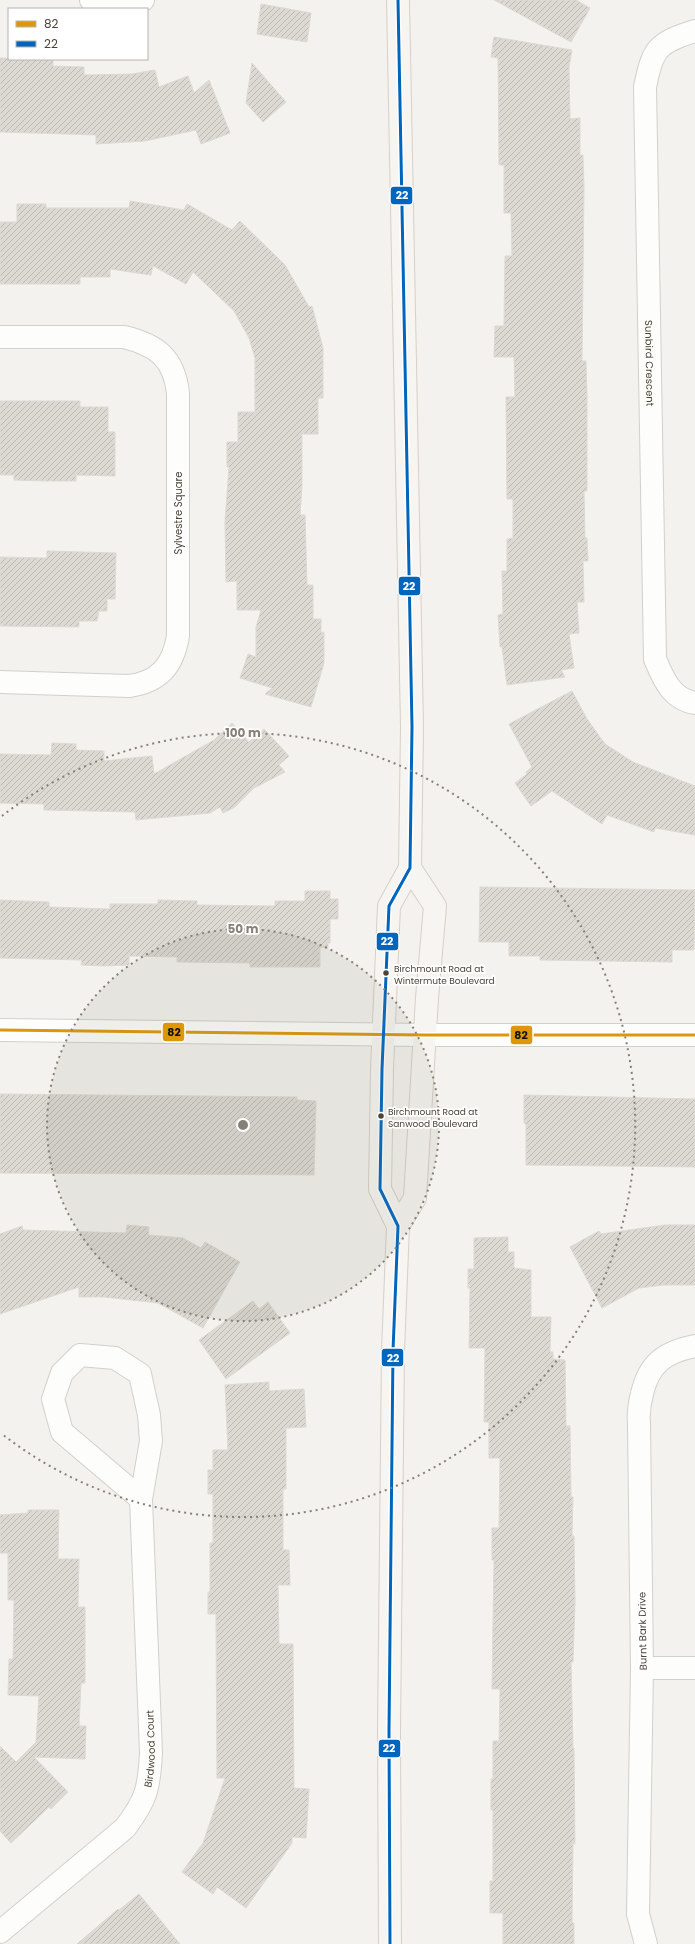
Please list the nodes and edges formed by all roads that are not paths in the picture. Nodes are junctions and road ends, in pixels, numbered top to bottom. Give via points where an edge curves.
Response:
1 (91, 0) edge
2 (142, 0) edge
3 (398, 0) edge
4 (695, 31) edge
5 (0, 337) edge
6 (0, 682) edge
7 (695, 703) edge
8 (410, 868) junction
9 (0, 1030) edge
10 (383, 1034) junction
11 (425, 1035) junction
12 (695, 1035) edge
13 (398, 1226) junction
14 (695, 1346) edge
15 (141, 1500) junction
16 (642, 1668) junction
17 (695, 1668) edge
18 (0, 1932) edge
19 (390, 1944) edge
20 (646, 1944) edge

1 - 2 street via 117,7 128,6
3 - 8 main road via 412,727
4 - 7 street, Sunbird Crescent via 670,39 659,49 650,61 645,87 654,659 665,683 676,695
5 - 6 street, Sylvestre Square via 124,337 143,342 159,352 167,361 175,376 178,393 178,636 176,651 171,661 153,679 140,685
8 - 10 main road via 389,906
8 - 11 main road via 435,906
9 - 10 street
10 - 11 street
10 - 13 main road via 380,1189
11 - 12 street
11 - 13 main road via 415,1198
13 - 19 main road via 393,1351 389,1731
14 - 16 street, Burnt Bark Drive via 678,1350 658,1362 646,1378 638,1412
15 - 15 street, Birdwood Court via 151,1441 140,1374 115,1358 80,1355 62,1373 53,1399 62,1432
15 - 18 street, Birdwood Court via 150,1781 141,1807 125,1828
16 - 17 street
16 - 20 street, Burnt Bark Drive via 638,1914

